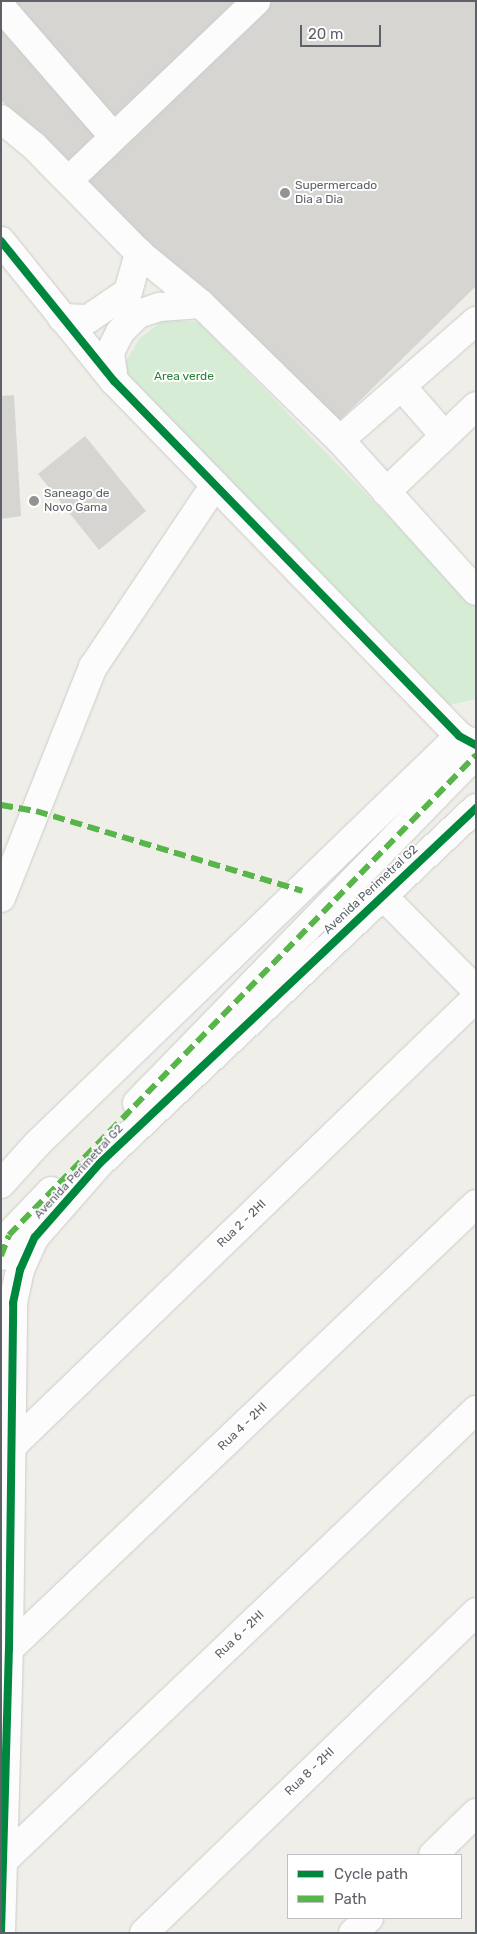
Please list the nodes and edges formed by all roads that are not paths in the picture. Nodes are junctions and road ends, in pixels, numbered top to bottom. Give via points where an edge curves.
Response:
1 (256, 1) edge
2 (1, 7) edge
3 (4, 119) edge
4 (114, 137) junction
5 (69, 180) junction
6 (1, 241) edge
7 (139, 253) junction
8 (201, 304) junction
9 (62, 318) junction
10 (476, 321) edge
11 (114, 381) junction
12 (403, 388) junction
13 (476, 406) edge
14 (443, 434) junction
15 (340, 440) junction
16 (215, 485) junction
17 (386, 492) junction
18 (476, 591) edge
19 (470, 745) edge
20 (476, 808) edge
21 (382, 895) junction
22 (1, 898) edge
23 (476, 990) edge
24 (476, 998) edge
25 (1, 1184) edge
26 (476, 1204) edge
27 (1, 1256) edge
28 (476, 1410) edge
29 (9, 1449) junction
30 (476, 1612) edge
31 (9, 1649) junction
32 (3, 1730) edge
33 (3, 1803) edge
34 (476, 1814) edge
35 (434, 1854) edge
36 (3, 1860) junction
37 (367, 1919) edge
38 (1, 1933) edge
39 (144, 1933) edge
40 (353, 1933) edge

1 - 4 street
2 - 4 street
3 - 5 street
4 - 5 street
5 - 7 street
6 - 9 street
7 - 8 street
7 - 9 street via 128,292 88,319
8 - 11 street via 160,307 138,314 120,332 110,352
8 - 15 street
9 - 11 street
10 - 12 street
11 - 16 street
12 - 14 street
12 - 15 street
13 - 14 street
14 - 17 street
15 - 17 street
16 - 19 street
16 - 22 street via 93,667
17 - 18 street
19 - 25 street via 37,1144
19 - 27 street via 9,1234
20 - 21 street, Avenida Perimetral G2
21 - 23 street
21 - 29 street, Avenida Perimetral G2 via 100,1163 34,1237 20,1270 13,1303
24 - 29 street, Rua 2 - 2HI
26 - 31 street, Rua 4 - 2HI
28 - 36 street, Rua 6 - 2HI
29 - 31 street, Avenida Perimetral G2
30 - 39 street, Rua 8 - 2HI
31 - 32 street, Avenida Perimetral G2
32 - 33 street, Avenida Perimetral G2
33 - 36 street, Avenida Perimetral G2
34 - 35 street
36 - 38 street, Avenida Perimetral G2
37 - 40 street

